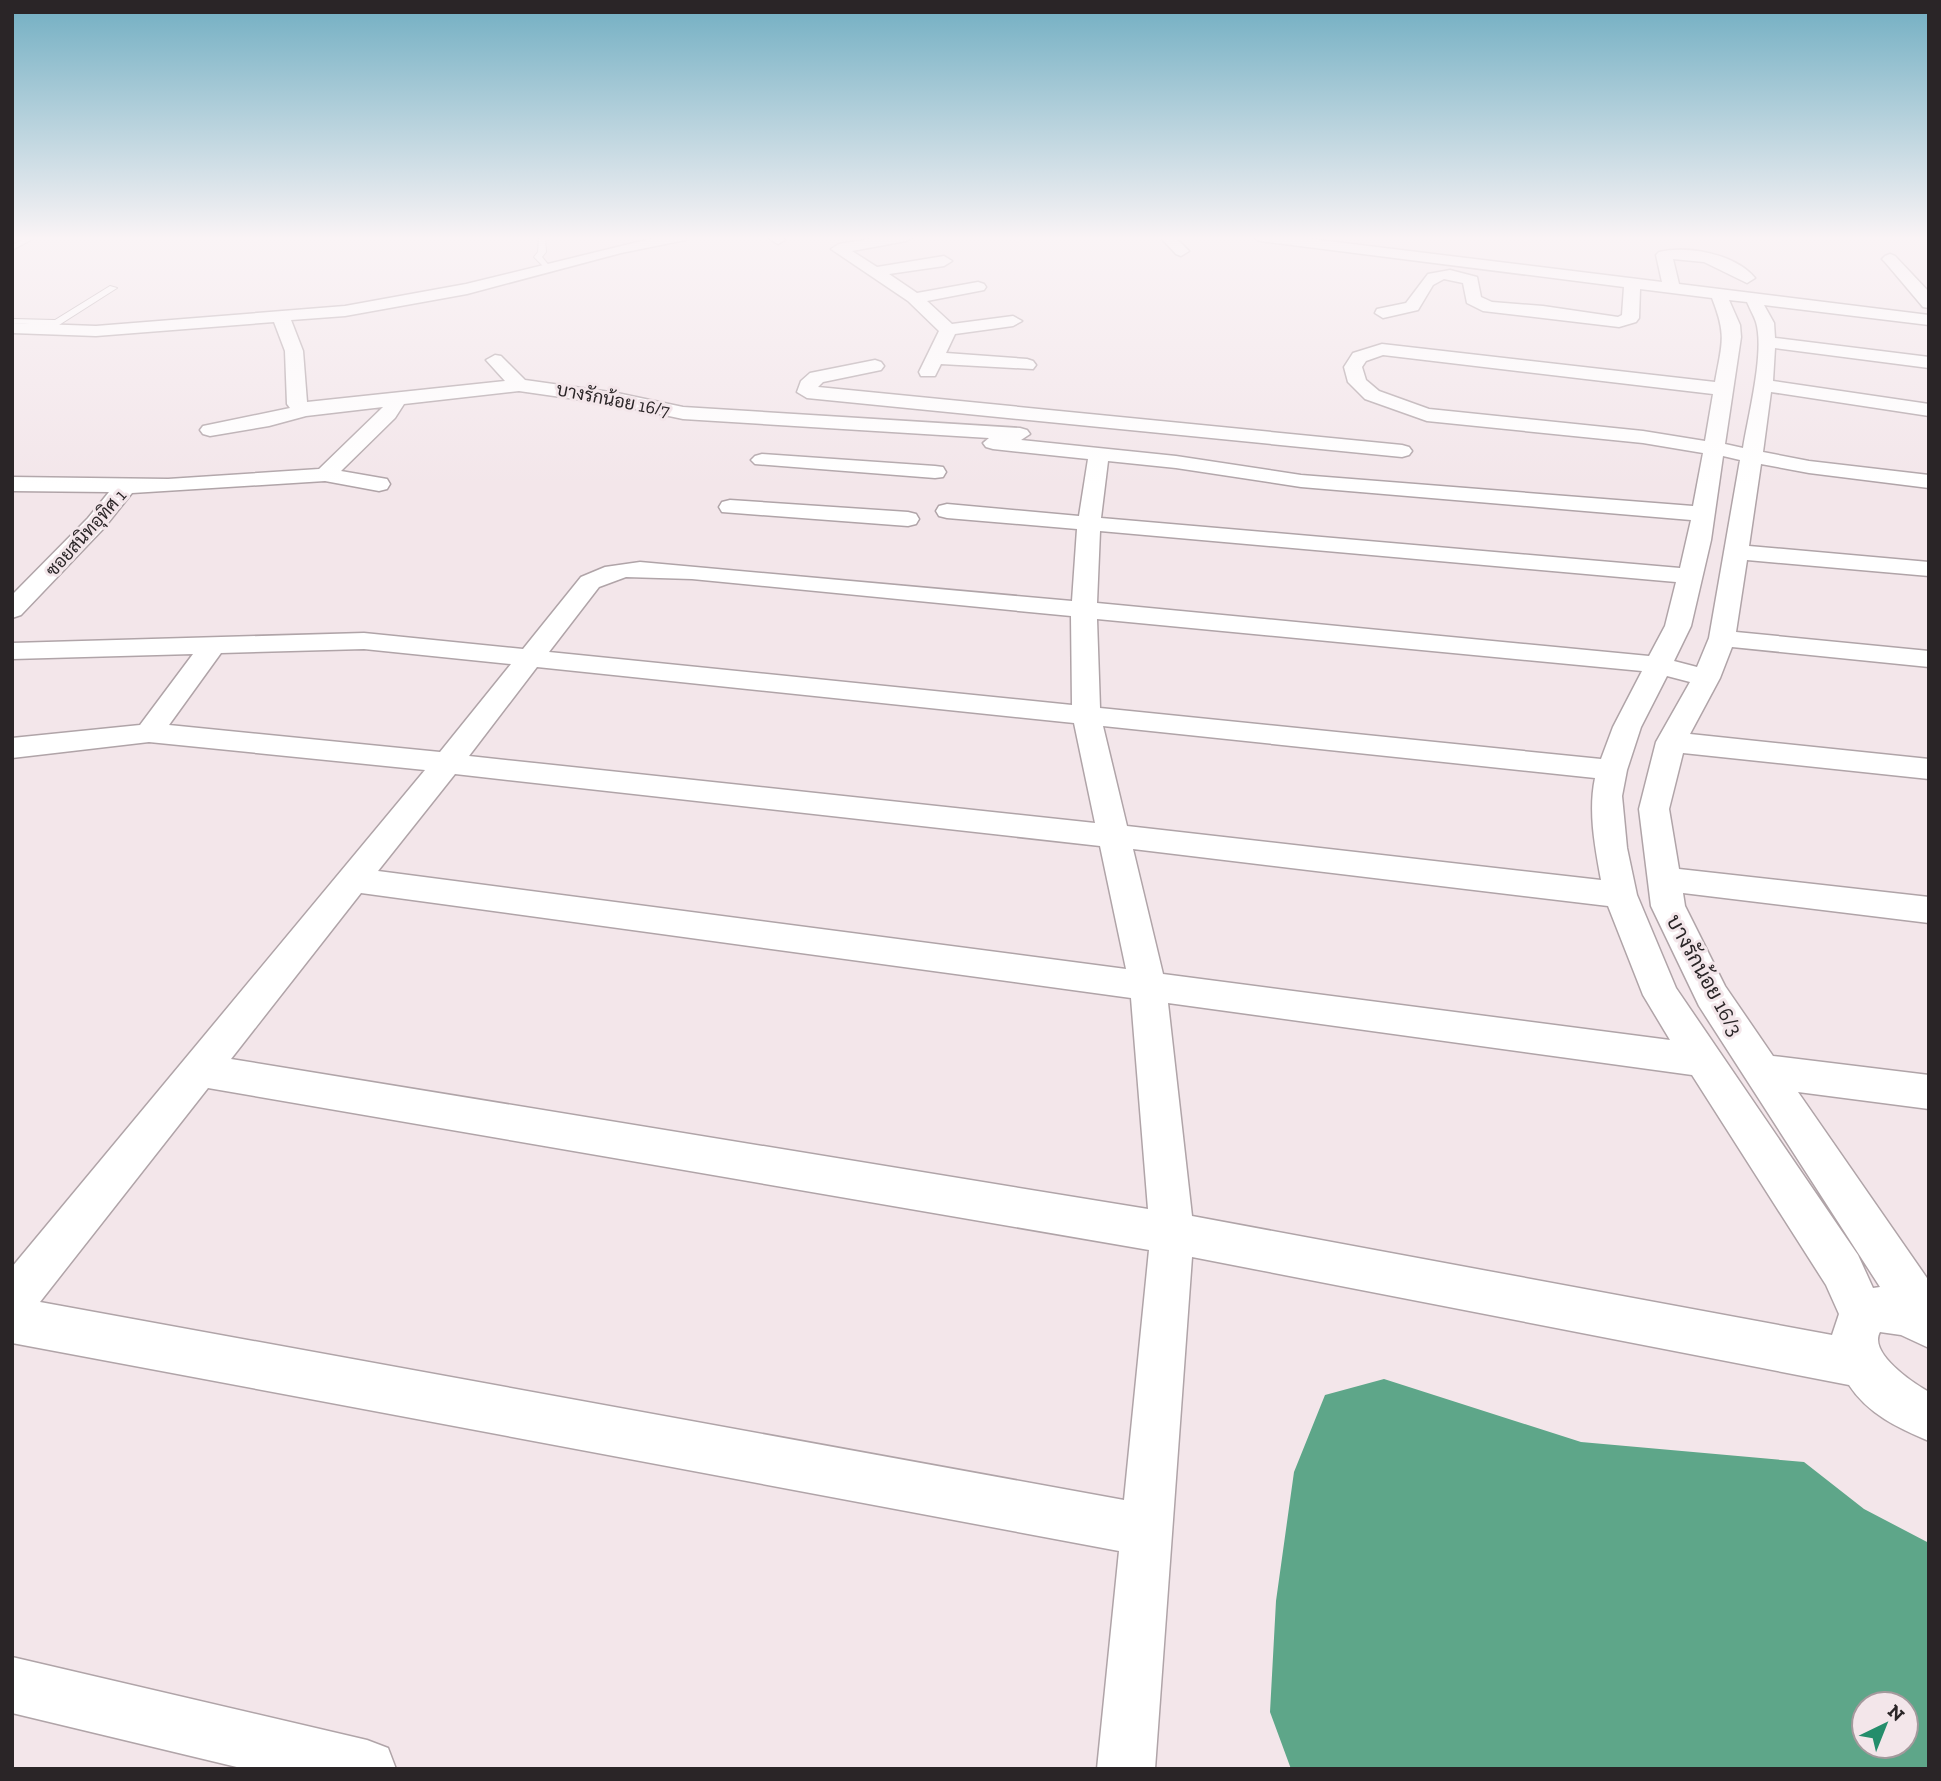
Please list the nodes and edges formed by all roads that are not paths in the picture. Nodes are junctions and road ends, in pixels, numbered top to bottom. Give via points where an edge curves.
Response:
1 (62, 320) edge
2 (251, 320) edge
3 (282, 320) edge
4 (937, 320) edge
5 (1607, 320) edge
6 (1624, 320) edge
7 (1729, 320) edge
8 (1764, 320) edge
9 (12, 321) edge
10 (1013, 321) dead end
11 (1731, 325) junction
12 (51, 327) junction
13 (12, 328) edge
14 (948, 330) junction
15 (1766, 336) junction
16 (495, 360) dead end
17 (1929, 363) edge
18 (1027, 365) dead end
19 (875, 366) dead end
20 (958, 384) dead end
21 (519, 385) junction
22 (1763, 385) junction
23 (1722, 389) junction
24 (807, 391) junction
25 (1068, 394) dead end
26 (397, 399) junction
27 (938, 409) junction
28 (304, 410) junction
29 (1929, 410) edge
30 (793, 419) junction
31 (860, 422) junction
32 (1174, 422) junction
33 (1041, 423) junction
34 (210, 430) dead end
35 (1297, 434) junction
36 (959, 440) dead end
37 (1713, 448) junction
38 (1402, 451) dead end
39 (1162, 452) dead end
40 (1099, 453) junction
41 (1753, 458) junction
42 (762, 460) dead end
43 (844, 466) junction
44 (1290, 467) dead end
45 (935, 472) dead end
46 (325, 475) junction
47 (1929, 482) edge
48 (12, 484) edge
49 (379, 484) dead end
50 (126, 486) junction
51 (730, 507) dead end
52 (947, 511) dead end
53 (825, 513) junction
54 (1703, 514) junction
55 (908, 519) dead end
56 (1089, 522) junction
57 (1738, 552) junction
58 (1929, 569) edge
59 (1689, 576) junction
60 (1084, 609) junction
61 (12, 610) edge
62 (1722, 638) junction
63 (213, 645) junction
64 (12, 651) edge
65 (529, 657) junction
66 (1929, 659) edge
67 (1658, 665) junction
68 (1706, 678) junction
69 (1086, 715) junction
70 (149, 733) junction
71 (1671, 742) junction
72 (12, 748) edge
73 (448, 762) junction
74 (1929, 769) edge
75 (1612, 770) junction
76 (1114, 836) junction
77 (1663, 879) junction
78 (351, 880) junction
79 (1620, 895) junction
80 (1929, 910) edge
81 (1148, 987) junction
82 (1702, 1060) junction
83 (198, 1070) junction
84 (1762, 1071) junction
85 (1929, 1092) edge
86 (1172, 1233) junction
87 (12, 1303) edge
88 (1863, 1316) junction
89 (12, 1320) edge
90 (1929, 1323) edge
91 (1863, 1364) junction
92 (1929, 1417) edge
93 (1146, 1530) junction
94 (12, 1685) edge
95 (368, 1769) edge
96 (1126, 1769) edge

1 - 12 lane
2 - 12 street via 96,331
3 - 28 street via 294,351 298,404
4 - 14 street
5 - 6 street
7 - 11 street
8 - 15 street, บางรักน้อย 16/3
9 - 12 lane
10 - 14 street
11 - 15 street
11 - 23 street
12 - 13 street
14 - 18 street via 931,365
15 - 17 street
15 - 22 street, บางรักน้อย 16/3
16 - 21 street
19 - 24 street via 817,377
20 - 27 street
21 - 26 street, บางรักน้อย 16/7
21 - 30 street, บางรักน้อย 16/7 via 673,412
22 - 29 street
22 - 41 street, บางรักน้อย 16/3
23 - 37 street
23 - 37 street via 1382,349 1359,357 1353,368 1357,382 1373,395 1427,415
24 - 27 street
24 - 30 street
25 - 33 street
26 - 28 street, บางรักน้อย 16/7
26 - 46 street via 388,415
27 - 33 street
28 - 34 street, บางรักน้อย 16/7
30 - 31 street, บางรักน้อย 16/7
31 - 33 street, บางรักน้อย 16/7
31 - 43 street
32 - 33 street
32 - 35 street
32 - 39 street
35 - 38 street
35 - 44 street
36 - 40 street
37 - 41 street
37 - 54 street
40 - 54 street via 1301,481
40 - 56 street
41 - 47 street
41 - 57 street, บางรักน้อย 16/3
42 - 43 street
43 - 45 street
43 - 53 street
46 - 49 street, ซอยสนิทอุทิศ 1
46 - 50 street, ซอยสนิทอุทิศ 1
48 - 50 street
50 - 61 street, ซอยสนิทอุทิศ 1
51 - 53 street
52 - 56 street
53 - 55 street
54 - 59 street
56 - 59 street
56 - 60 street
57 - 58 street
57 - 62 street, บางรักน้อย 16/3
59 - 67 street via 1678,626
60 - 65 street via 644,569 600,575 590,582
60 - 67 street
60 - 69 street
62 - 66 street
62 - 68 street, บางรักน้อย 16/3
63 - 64 street
63 - 65 street via 364,640
63 - 70 street
65 - 69 street
65 - 73 street
67 - 68 street
67 - 75 street via 1627,727
68 - 71 street, บางรักน้อย 16/3
69 - 75 street
69 - 76 street
70 - 72 street
70 - 73 street
71 - 74 street
71 - 77 street, บางรักน้อย 16/3 via 1654,809
73 - 76 street
73 - 78 street
75 - 79 street via 1607,796
76 - 79 street
76 - 81 street
77 - 80 street
77 - 84 street, บางรักน้อย 16/3 via 1668,906 1712,996
78 - 81 street
78 - 83 street
79 - 82 street via 1661,995
81 - 82 street
81 - 86 street
82 - 88 street via 1842,1270
83 - 86 street
83 - 87 street
84 - 85 street
84 - 90 street, บางรักน้อย 16/3
86 - 91 street
86 - 93 street
88 - 90 street via 1895,1310
88 - 91 street via 1854,1329
89 - 93 street
91 - 92 street via 1892,1397
93 - 96 street
94 - 95 street

